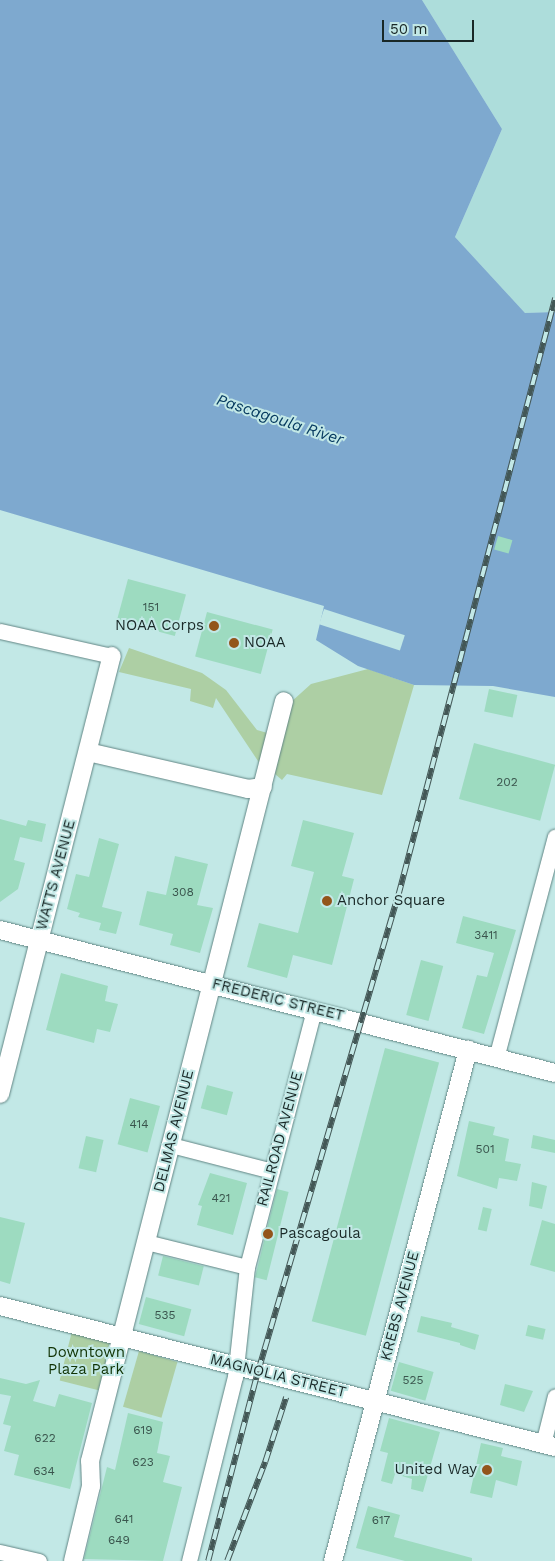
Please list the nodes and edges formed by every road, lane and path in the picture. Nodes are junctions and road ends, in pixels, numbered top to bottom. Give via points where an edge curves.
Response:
1 (0, 631) edge
2 (112, 656) joint
3 (284, 701) dead end
4 (88, 752) junction
5 (262, 787) junction
6 (555, 836) edge
7 (0, 930) edge
8 (39, 940) junction
9 (211, 984) junction
10 (314, 1010) junction
11 (468, 1050) junction
12 (496, 1058) junction
13 (555, 1073) edge
14 (0, 1094) edge
15 (171, 1145) junction
16 (272, 1171) junction
17 (146, 1242) junction
18 (247, 1267) junction
19 (0, 1306) edge
20 (122, 1336) junction
21 (237, 1366) junction
22 (555, 1396) edge
23 (375, 1401) junction
24 (549, 1445) edge
25 (0, 1552) edge
26 (39, 1561) edge
27 (72, 1561) edge
28 (189, 1561) edge
29 (333, 1561) edge

1 - 2 street
2 - 4 street, WATTS AVENUE
3 - 5 street, DELMAS AVENUE
4 - 5 street via 248,789
4 - 8 street, WATTS AVENUE
5 - 9 street, DELMAS AVENUE
6 - 12 street
7 - 8 street, FREDERIC STREET
8 - 9 street, FREDERIC STREET
8 - 14 street, WATTS AVENUE
9 - 10 street, FREDERIC STREET
9 - 15 street, DELMAS AVENUE
10 - 11 street, FREDERIC STREET
10 - 16 street, RAILROAD AVENUE
11 - 12 street, FREDERIC STREET
11 - 23 street, KREBS AVENUE
12 - 13 street, FREDERIC STREET
15 - 16 street
15 - 17 street, DELMAS AVENUE
16 - 18 street, RAILROAD AVENUE
17 - 18 street
17 - 20 street, DELMAS AVENUE
18 - 21 street, RAILROAD AVENUE
19 - 20 street, MAGNOLIA STREET
20 - 21 street, MAGNOLIA STREET
20 - 27 street, DELMAS AVENUE via 90,1461 91,1486
21 - 23 street, MAGNOLIA STREET
21 - 28 street, RAILROAD AVENUE
22 - 24 street
23 - 24 street, MAGNOLIA STREET
23 - 29 street, KREBS AVENUE
25 - 26 street

